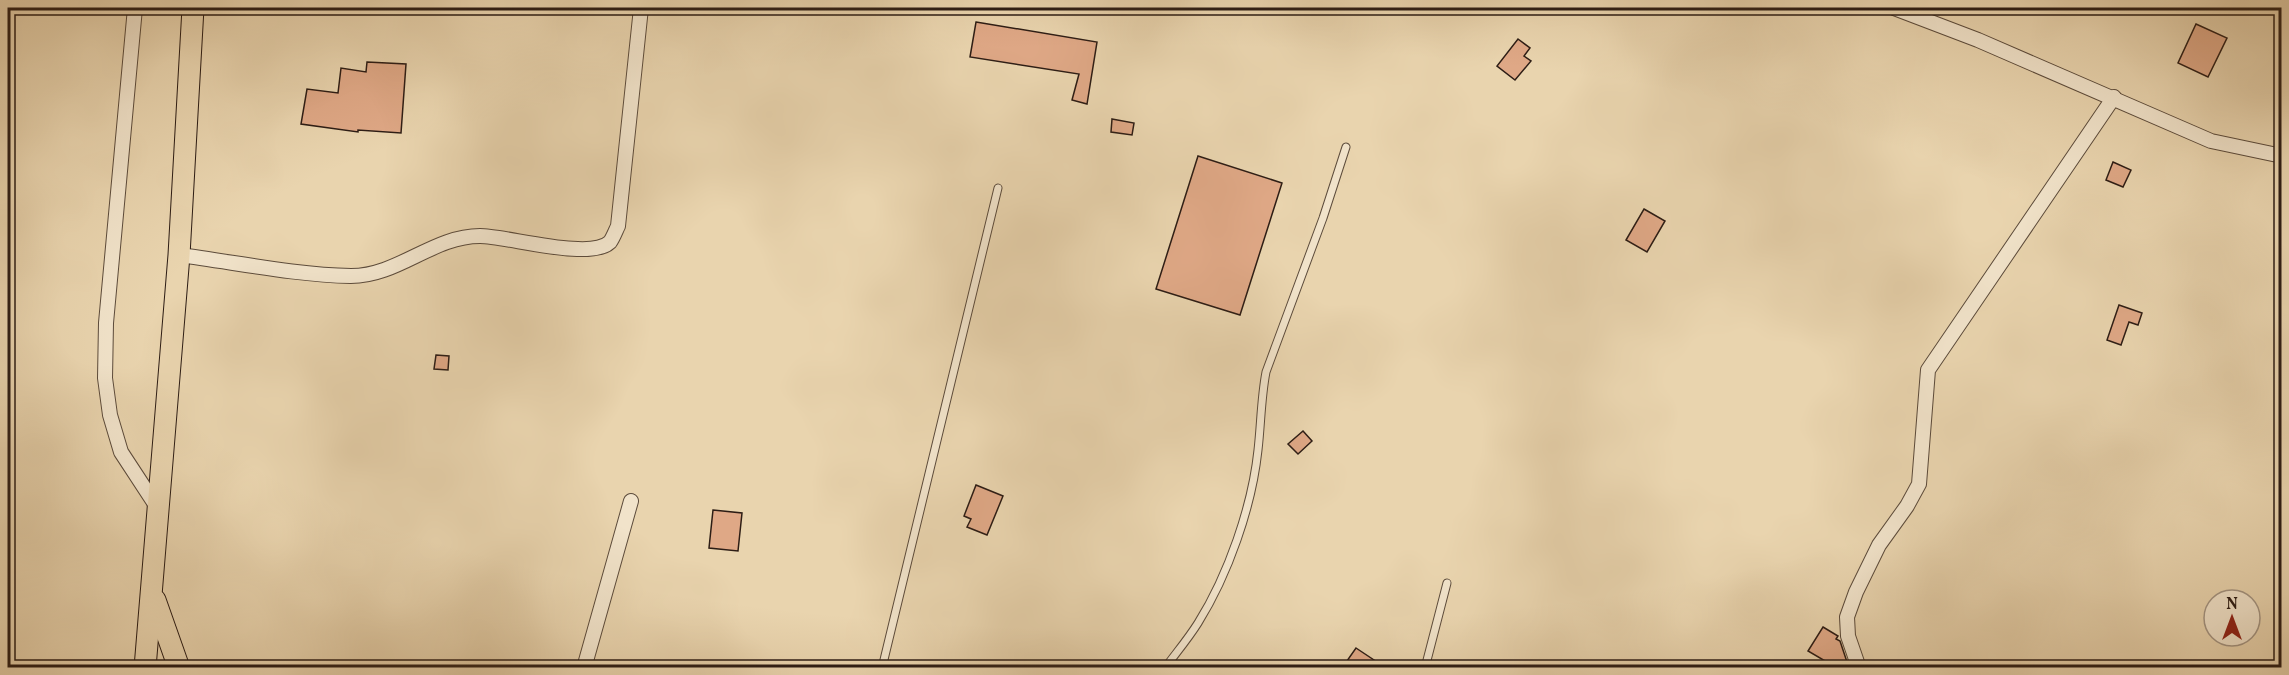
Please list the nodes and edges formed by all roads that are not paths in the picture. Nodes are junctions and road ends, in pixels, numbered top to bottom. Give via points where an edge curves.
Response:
1 (135, 8) edge
2 (193, 8) edge
3 (641, 8) edge
4 (1894, 8) edge
5 (2114, 97) junction
6 (1346, 147) dead end
7 (2282, 156) edge
8 (998, 188) dead end
9 (179, 255) junction
10 (631, 501) dead end
11 (158, 507) junction
12 (1447, 583) dead end
13 (152, 590) junction
14 (145, 668) edge
15 (178, 668) edge
16 (584, 668) edge
17 (882, 668) edge
18 (1165, 668) edge
19 (1425, 668) edge
20 (1859, 668) edge

1 - 11 street via 107,312 105,378 121,452
2 - 9 main road
3 - 9 street via 618,226 609,242 596,249 482,236 456,237 384,270 352,276
4 - 5 street
5 - 7 street via 2211,141
5 - 20 street via 1928,370 1919,484 1879,545 1848,617 1848,636
6 - 18 lane via 1266,372 1246,516 1208,604
8 - 17 lane
9 - 11 main road
10 - 16 street
11 - 13 main road
12 - 19 lane
13 - 14 main road
13 - 15 main road

